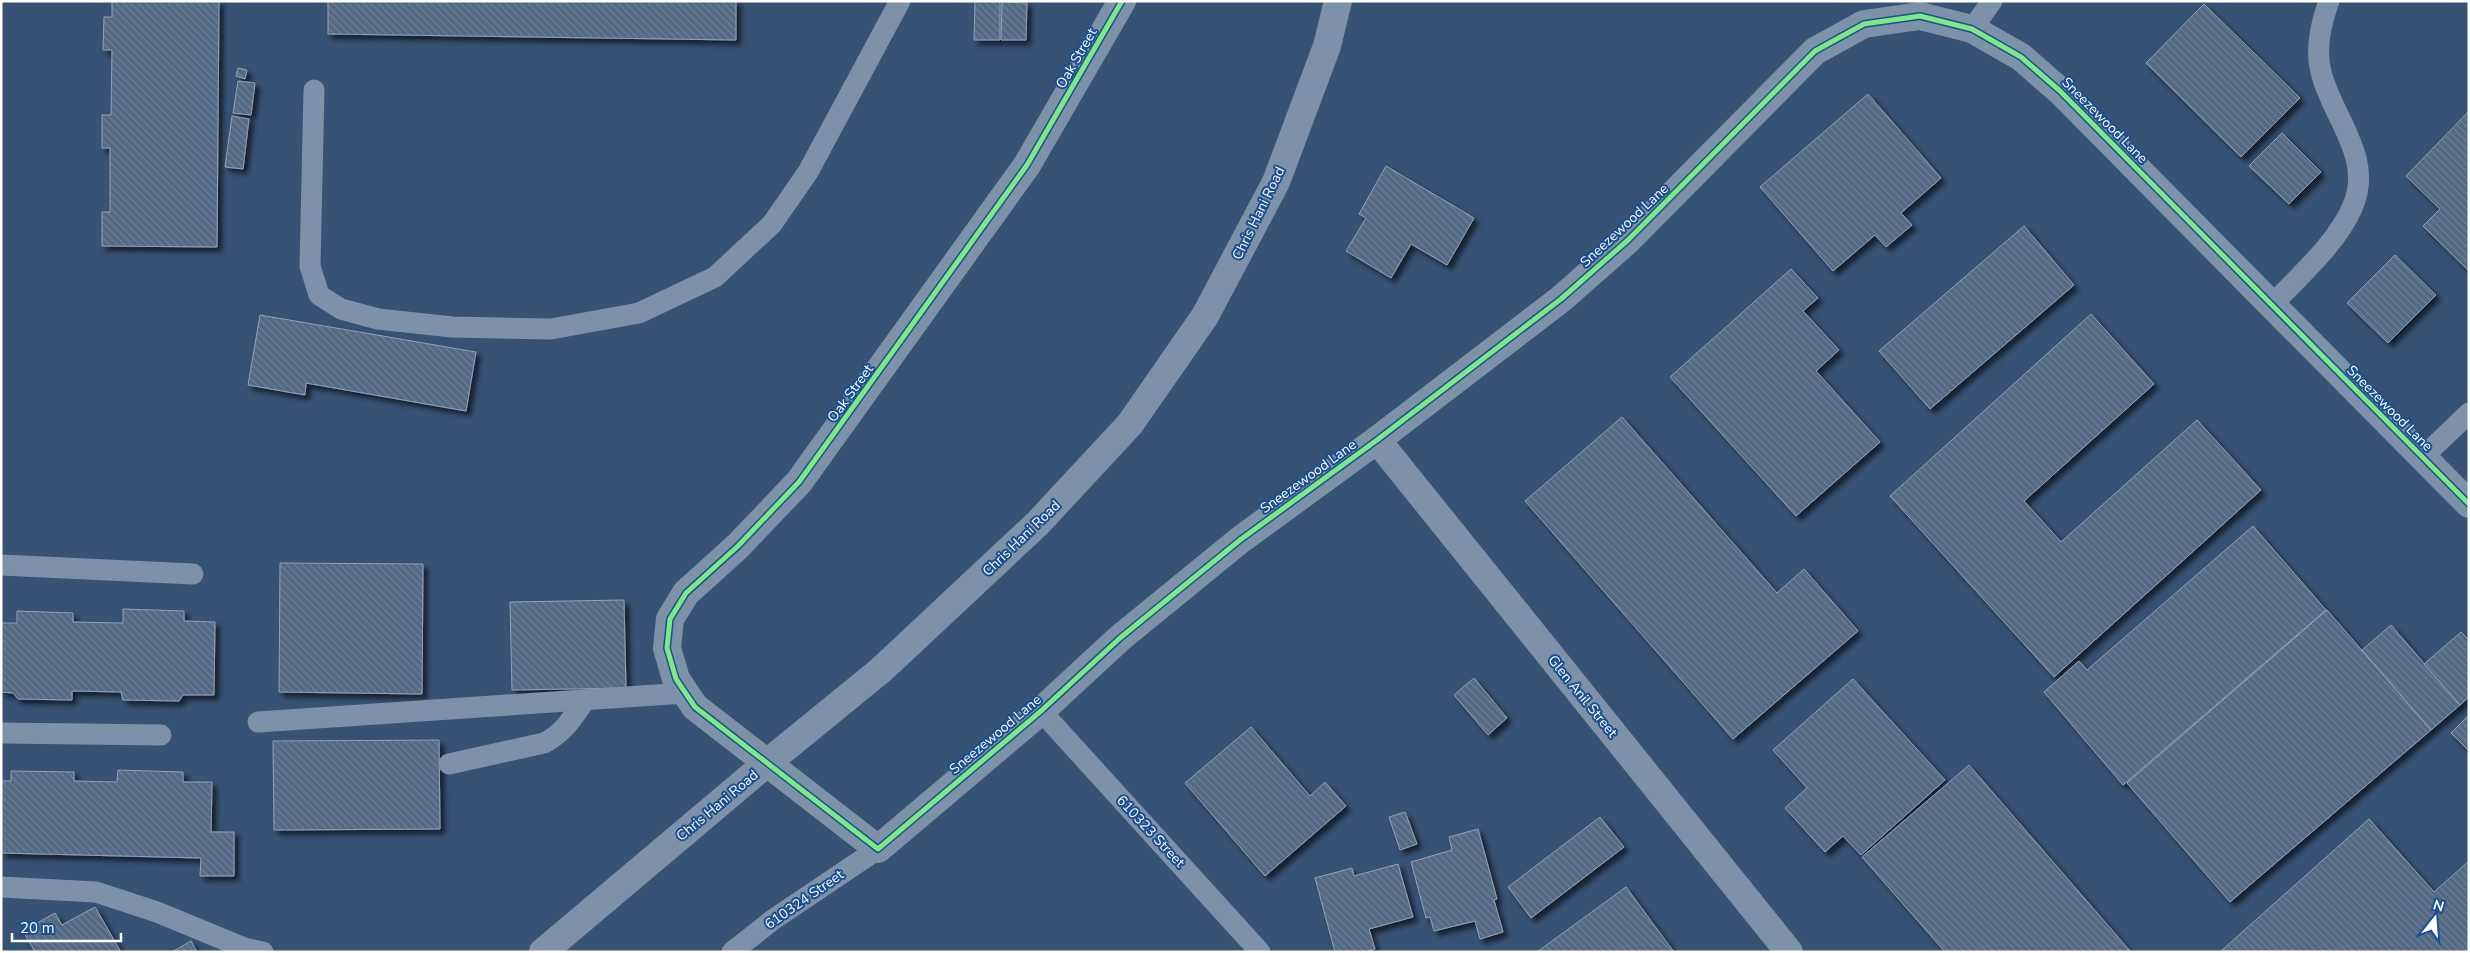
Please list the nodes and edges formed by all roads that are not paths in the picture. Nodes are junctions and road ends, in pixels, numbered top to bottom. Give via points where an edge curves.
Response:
1 (900, 1) edge
2 (1122, 1) edge
3 (1338, 1) edge
4 (1992, 1) edge
5 (2329, 1) edge
6 (1972, 29) junction
7 (314, 90) dead end
8 (2272, 305) junction
9 (2469, 413) edge
10 (1377, 440) junction
11 (2423, 458) junction
12 (2469, 504) edge
13 (1, 564) edge
14 (193, 574) dead end
15 (685, 693) junction
16 (586, 700) junction
17 (1041, 711) junction
18 (258, 722) dead end
19 (1, 733) edge
20 (161, 735) dead end
21 (767, 762) junction
22 (449, 764) dead end
23 (878, 849) junction
24 (1, 886) edge
25 (263, 952) edge
26 (544, 952) edge
27 (732, 952) edge
28 (1260, 952) edge
29 (1789, 952) edge

1 - 7 lane via 808,172 772,224 715,277 639,312 551,330 452,327 378,319 341,309 319,295 310,266
2 - 15 street, Oak Street via 1027,165 799,482 738,546 686,593 670,619 667,648 676,679
3 - 21 street, Chris Hani Road via 1327,46 1276,182 1205,316 1130,424 1038,523 881,670
4 - 6 lane
5 - 8 lane via 2318,43 2320,71 2329,98 2349,133 2357,158 2359,182 2353,208 2340,229
6 - 8 street, Sneezewood Lane via 2022,58 2060,91
6 - 10 street, Sneezewood Lane via 1920,16 1864,24 1815,52 1628,240 1561,299
8 - 11 street, Sneezewood Lane
9 - 11 lane
10 - 17 street, Sneezewood Lane via 1240,540 1120,638
10 - 29 street, Glen Anil Street
11 - 12 street, Sneezewood Lane
13 - 14 lane
15 - 16 lane
15 - 21 street, Oak Street via 696,707
16 - 18 lane
16 - 22 lane via 566,728 544,743
17 - 23 street, Sneezewood Lane
17 - 28 lane, 610323 Street
19 - 20 lane
21 - 23 street
21 - 26 street, Chris Hani Road
23 - 27 lane, 610324 Street via 774,919
24 - 25 lane via 96,892 158,912 244,948

